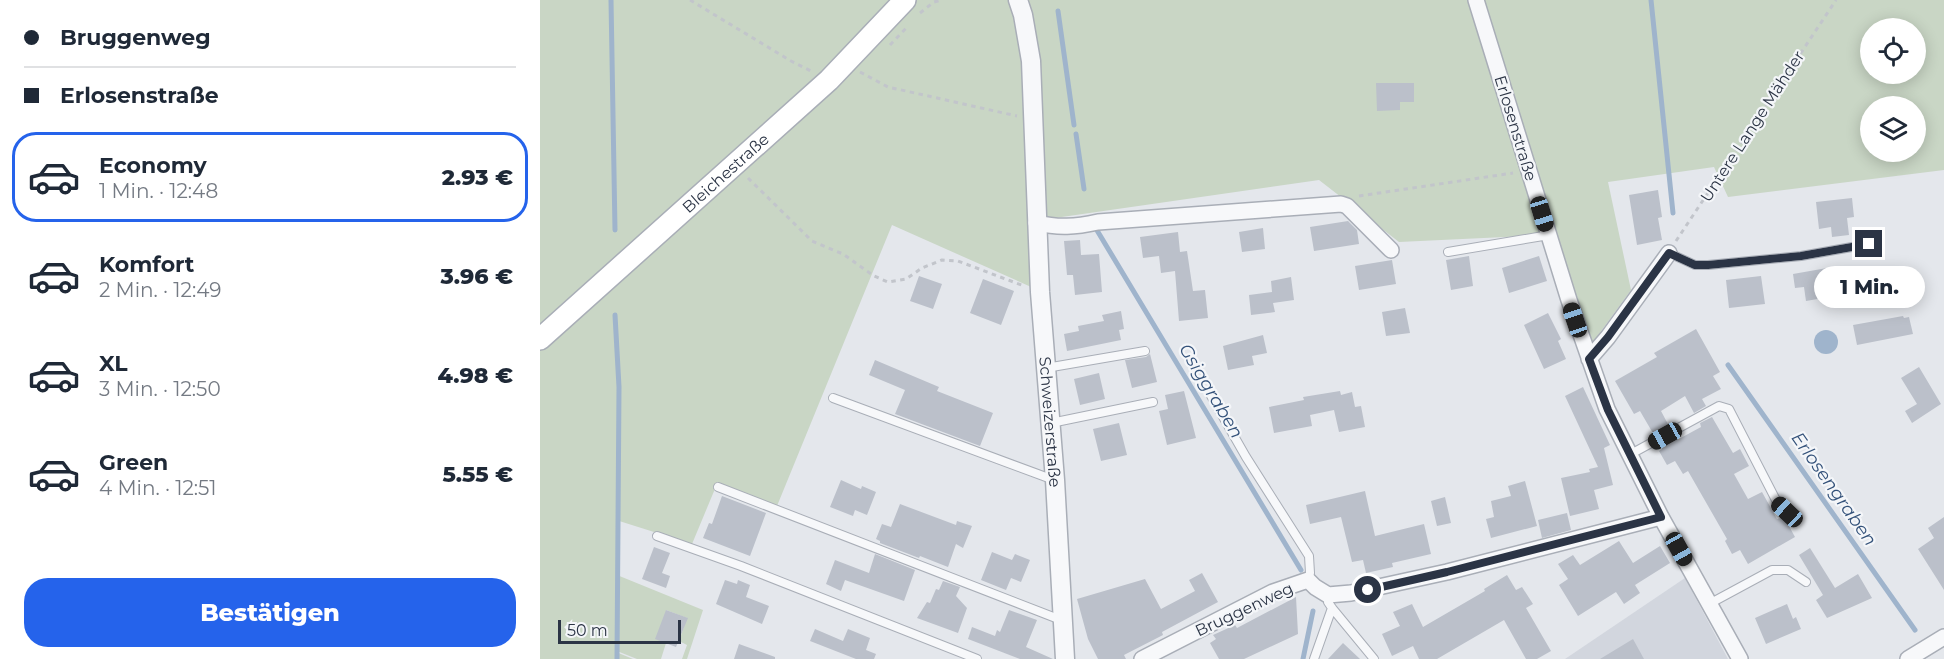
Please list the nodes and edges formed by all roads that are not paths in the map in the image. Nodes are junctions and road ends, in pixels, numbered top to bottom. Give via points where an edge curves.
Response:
1 (905, 0) edge
2 (1004, 0) edge
3 (1018, 0) edge
4 (1476, 0) edge
5 (1026, 35) junction
6 (1036, 223) junction
7 (1549, 235) junction
8 (1869, 244) dead end
9 (1391, 249) dead end
10 (1448, 252) dead end
11 (1669, 253) joint
12 (540, 339) edge
13 (1145, 351) dead end
14 (1589, 359) junction
15 (1046, 368) junction
16 (1210, 394) dead end
17 (833, 398) dead end
18 (1153, 402) dead end
19 (1051, 423) junction
20 (1629, 455) junction
21 (1055, 480) junction
22 (718, 487) dead end
23 (1661, 517) junction
24 (1796, 520) dead end
25 (657, 536) dead end
26 (1308, 580) junction
27 (1806, 582) dead end
28 (1330, 602) junction
29 (1709, 604) junction
30 (1064, 621) junction
31 (1944, 637) edge
32 (977, 659) edge
33 (1065, 659) edge
34 (1142, 659) edge
35 (1314, 659) edge
36 (1374, 659) edge
37 (1740, 659) edge
38 (1908, 659) edge

1 - 12 main road, Bleichestraße via 829,80
2 - 5 street, Schweizerstraße
3 - 5 street, Schweizerstraße
4 - 7 street, Erlosenstraße
5 - 6 street, Schweizerstraße via 1031,61
6 - 9 street via 1073,227 1176,215 1341,204
6 - 15 street, Schweizerstraße
7 - 10 lane
7 - 14 street, Erlosenstraße
8 - 11 lane via 1801,256 1708,265 1695,265
11 - 14 street
13 - 15 lane
14 - 20 street, Erlosenstraße
15 - 19 street, Schweizerstraße
16 - 26 lane via 1308,556
17 - 21 lane
18 - 19 lane
19 - 21 street, Schweizerstraße
20 - 23 street, Erlosenstraße
20 - 24 lane via 1719,406 1729,409 1778,504
21 - 30 street, Schweizerstraße
22 - 30 lane
23 - 28 street
23 - 29 street, Erlosenstraße
25 - 32 lane
26 - 28 street, Bruggenweg
26 - 34 street, Bruggenweg via 1273,592
27 - 29 lane via 1788,570 1772,570
28 - 35 lane
28 - 36 lane
29 - 37 street, Erlosenstraße
30 - 33 street, Schweizerstraße
31 - 38 street

